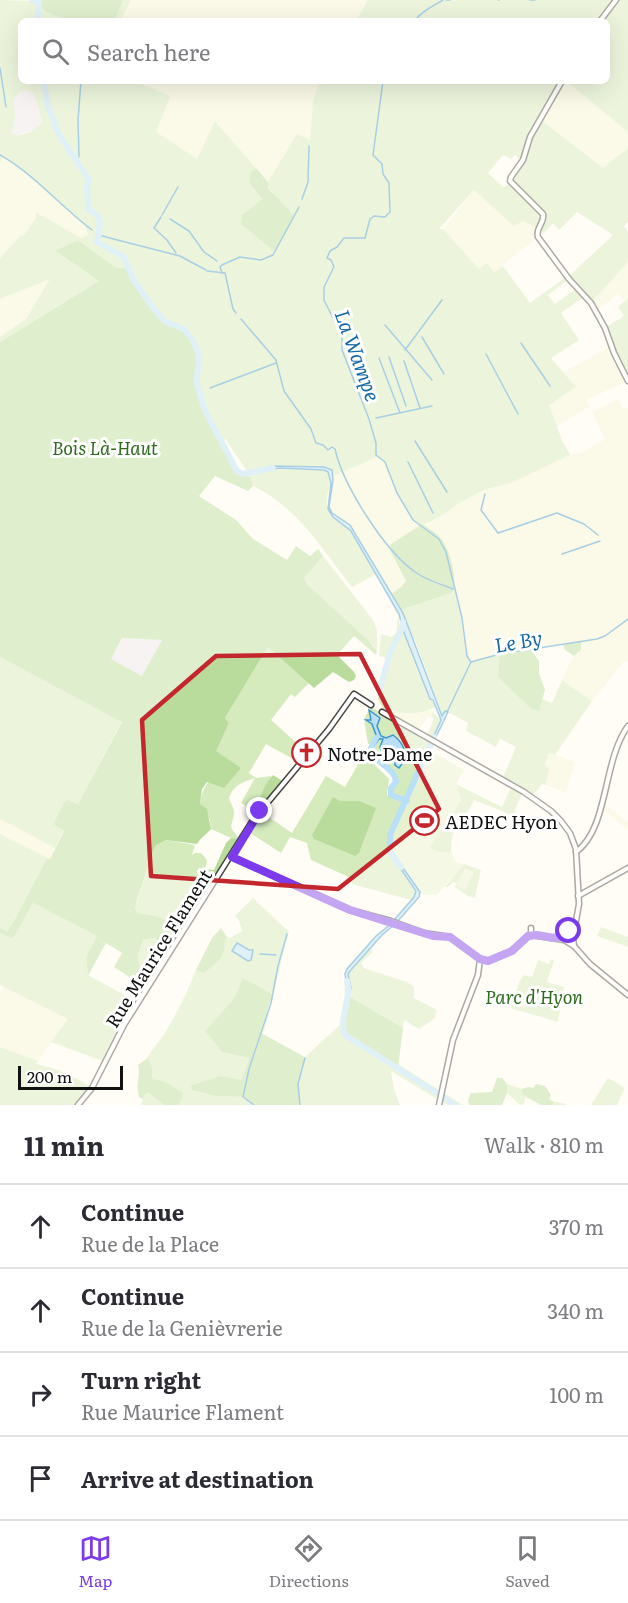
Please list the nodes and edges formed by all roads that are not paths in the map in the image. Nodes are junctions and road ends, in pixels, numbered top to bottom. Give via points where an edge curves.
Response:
1 (616, 0) edge
2 (602, 18) edge
3 (560, 84) edge
4 (628, 381) edge
5 (371, 705) dead end
6 (382, 712) dead end
7 (628, 726) edge
8 (576, 852) junction
9 (232, 857) junction
10 (628, 868) edge
11 (579, 896) junction
12 (575, 924) junction
13 (531, 928) dead end
14 (529, 935) junction
15 (566, 937) junction
16 (572, 940) junction
17 (480, 959) junction
18 (488, 961) junction
19 (478, 975) junction
20 (628, 994) edge
21 (78, 1105) edge
22 (439, 1105) edge

1 - 2 street
3 - 4 street via 510,182 543,214 538,237 591,303
5 - 9 street, Rue Maurice Flament via 354,694 257,815
6 - 8 street via 538,800 570,833
7 - 8 street via 613,757 592,834
8 - 11 street
9 - 17 street via 355,912 433,936 450,937
9 - 21 street, Rue Maurice Flament via 134,1009 94,1084
10 - 11 street
11 - 12 street
12 - 15 street
12 - 16 street
13 - 14 street
14 - 15 street
14 - 18 street via 512,951
15 - 16 street
15 - 16 street
16 - 20 street via 591,964
17 - 18 street
17 - 19 street
18 - 19 street
19 - 22 street via 453,1040

